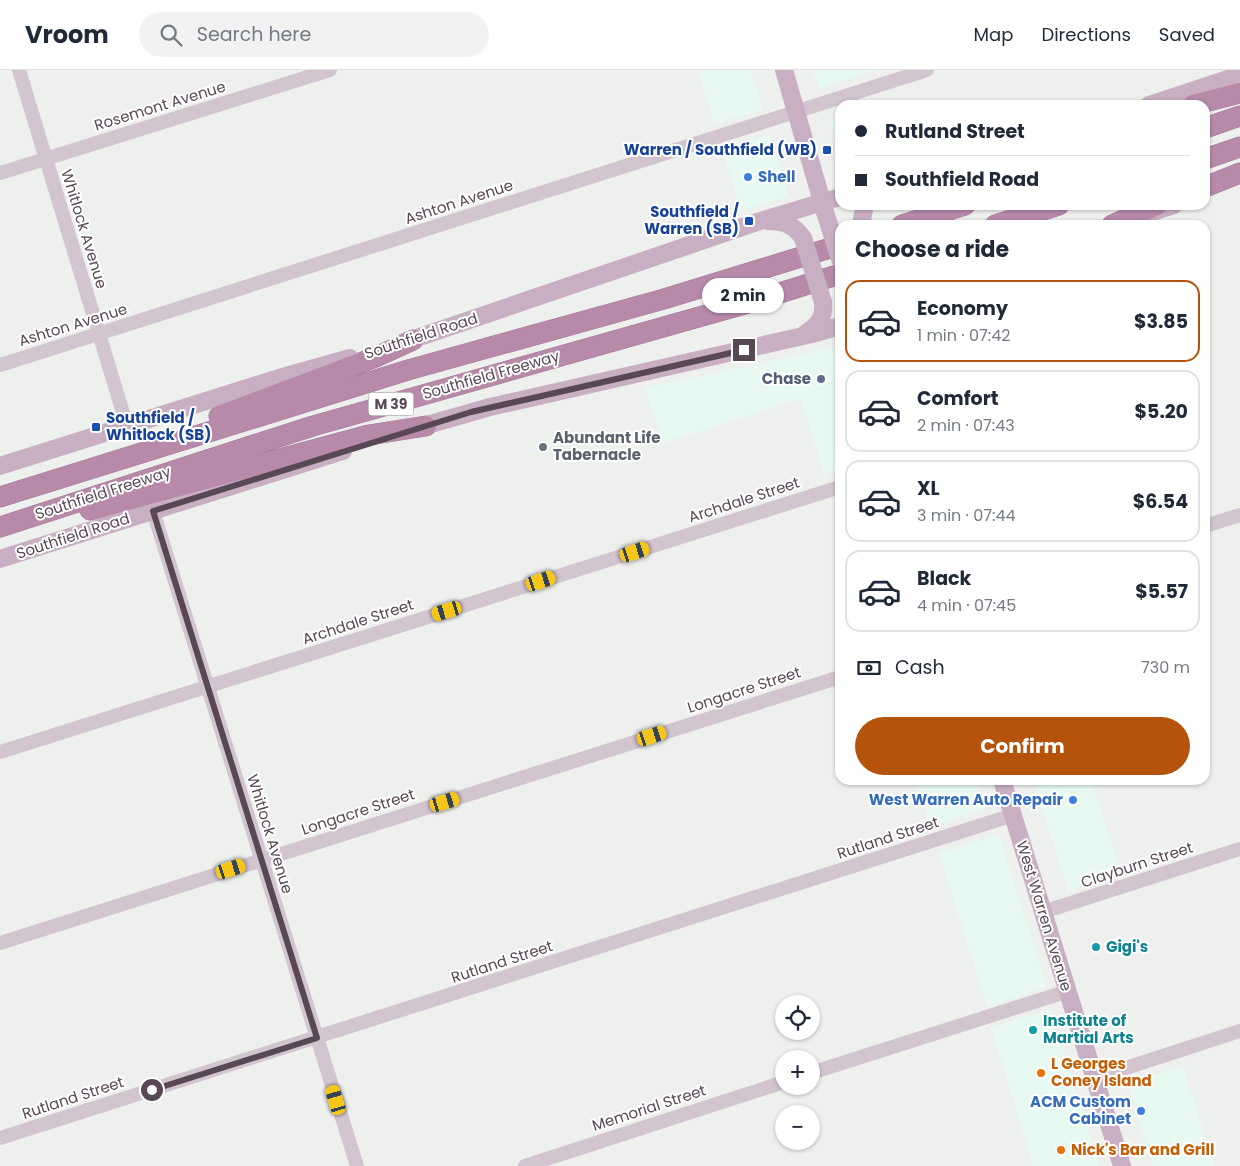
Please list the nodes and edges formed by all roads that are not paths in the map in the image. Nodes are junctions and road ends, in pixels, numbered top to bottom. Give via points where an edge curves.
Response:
1 (19, 70) edge
2 (330, 70) edge
3 (784, 70) edge
4 (927, 70) edge
5 (1240, 75) edge
6 (1240, 93) edge
7 (1165, 100) edge
8 (1210, 101) edge
9 (796, 112) junction
10 (1240, 116) edge
11 (1210, 126) edge
12 (1240, 147) edge
13 (1210, 157) edge
14 (46, 158) junction
15 (0, 173) edge
16 (1240, 173) edge
17 (1240, 183) edge
18 (1210, 184) edge
19 (1210, 192) edge
20 (835, 200) edge
21 (824, 208) junction
22 (949, 210) edge
23 (1042, 210) edge
24 (1146, 210) edge
25 (1159, 210) edge
26 (918, 220) edge
27 (1011, 220) edge
28 (1124, 220) edge
29 (1128, 220) edge
30 (760, 221) junction
31 (835, 243) edge
32 (835, 247) edge
33 (835, 276) edge
34 (835, 327) edge
35 (100, 334) junction
36 (800, 337) junction
37 (413, 340) junction
38 (0, 365) edge
39 (127, 426) junction
40 (426, 426) junction
41 (0, 466) edge
42 (38, 486) junction
43 (835, 489) edge
44 (0, 497) edge
45 (153, 511) junction
46 (1239, 515) edge
47 (1210, 524) edge
48 (0, 528) edge
49 (0, 559) edge
50 (835, 679) edge
51 (207, 687) junction
52 (0, 752) edge
53 (1004, 785) edge
54 (1013, 815) junction
55 (1240, 849) edge
56 (261, 860) junction
57 (1043, 912) junction
58 (0, 943) edge
59 (1068, 991) junction
60 (1240, 1031) edge
61 (317, 1038) junction
62 (820, 1070) edge
63 (1095, 1078) junction
64 (775, 1085) edge
65 (0, 1138) edge
66 (357, 1166) edge
67 (525, 1166) edge
68 (1122, 1166) edge

1 - 14 street, Whitlock Avenue
2 - 14 street, Rosemont Avenue
3 - 9 main road
4 - 9 street, Ashton Avenue
5 - 7 main road
6 - 8 highway
9 - 21 main road
9 - 35 street, Ashton Avenue
10 - 11 highway
12 - 13 highway
14 - 15 street, Rosemont Avenue
14 - 35 street, Whitlock Avenue
16 - 18 highway
17 - 19 main road
20 - 21 main road, Southfield Road
21 - 30 main road, Southfield Road
21 - 31 main road, bridge
22 - 26 highway
23 - 27 highway
24 - 28 highway
25 - 29 main road
30 - 36 main road, bridge via 787,223 803,238 824,314 817,325
30 - 37 main road, Southfield Road
32 - 42 highway, Southfield Freeway / M 39 via 664,299 408,370
33 - 48 highway, Southfield Freeway / M 39 via 735,307 313,426
34 - 36 main road, Southfield Road
35 - 38 street, Ashton Avenue
35 - 39 street, Whitlock Avenue
36 - 40 main road, Southfield Road via 481,410
37 - 39 main road, Southfield Road
37 - 42 highway
39 - 41 main road, Southfield Road
40 - 45 main road, Southfield Road
40 - 48 highway via 369,435 43,523
42 - 44 highway, Southfield Freeway / M 39
43 - 51 street, Archdale Street
45 - 49 main road, Southfield Road
45 - 51 street, Whitlock Avenue
46 - 47 street
50 - 56 street, Longacre Street
51 - 52 street, Archdale Street
51 - 56 street, Whitlock Avenue
53 - 54 main road, West Warren Avenue
54 - 57 main road, West Warren Avenue
54 - 61 street, Rutland Street
55 - 57 street, Clayburn Street
56 - 58 street, Longacre Street
56 - 61 street, Whitlock Avenue
57 - 59 main road, West Warren Avenue
59 - 62 street
59 - 63 main road, West Warren Avenue
60 - 63 street
61 - 65 street, Rutland Street
61 - 66 street, Whitlock Avenue
63 - 68 main road, West Warren Avenue
64 - 67 street, Memorial Street

